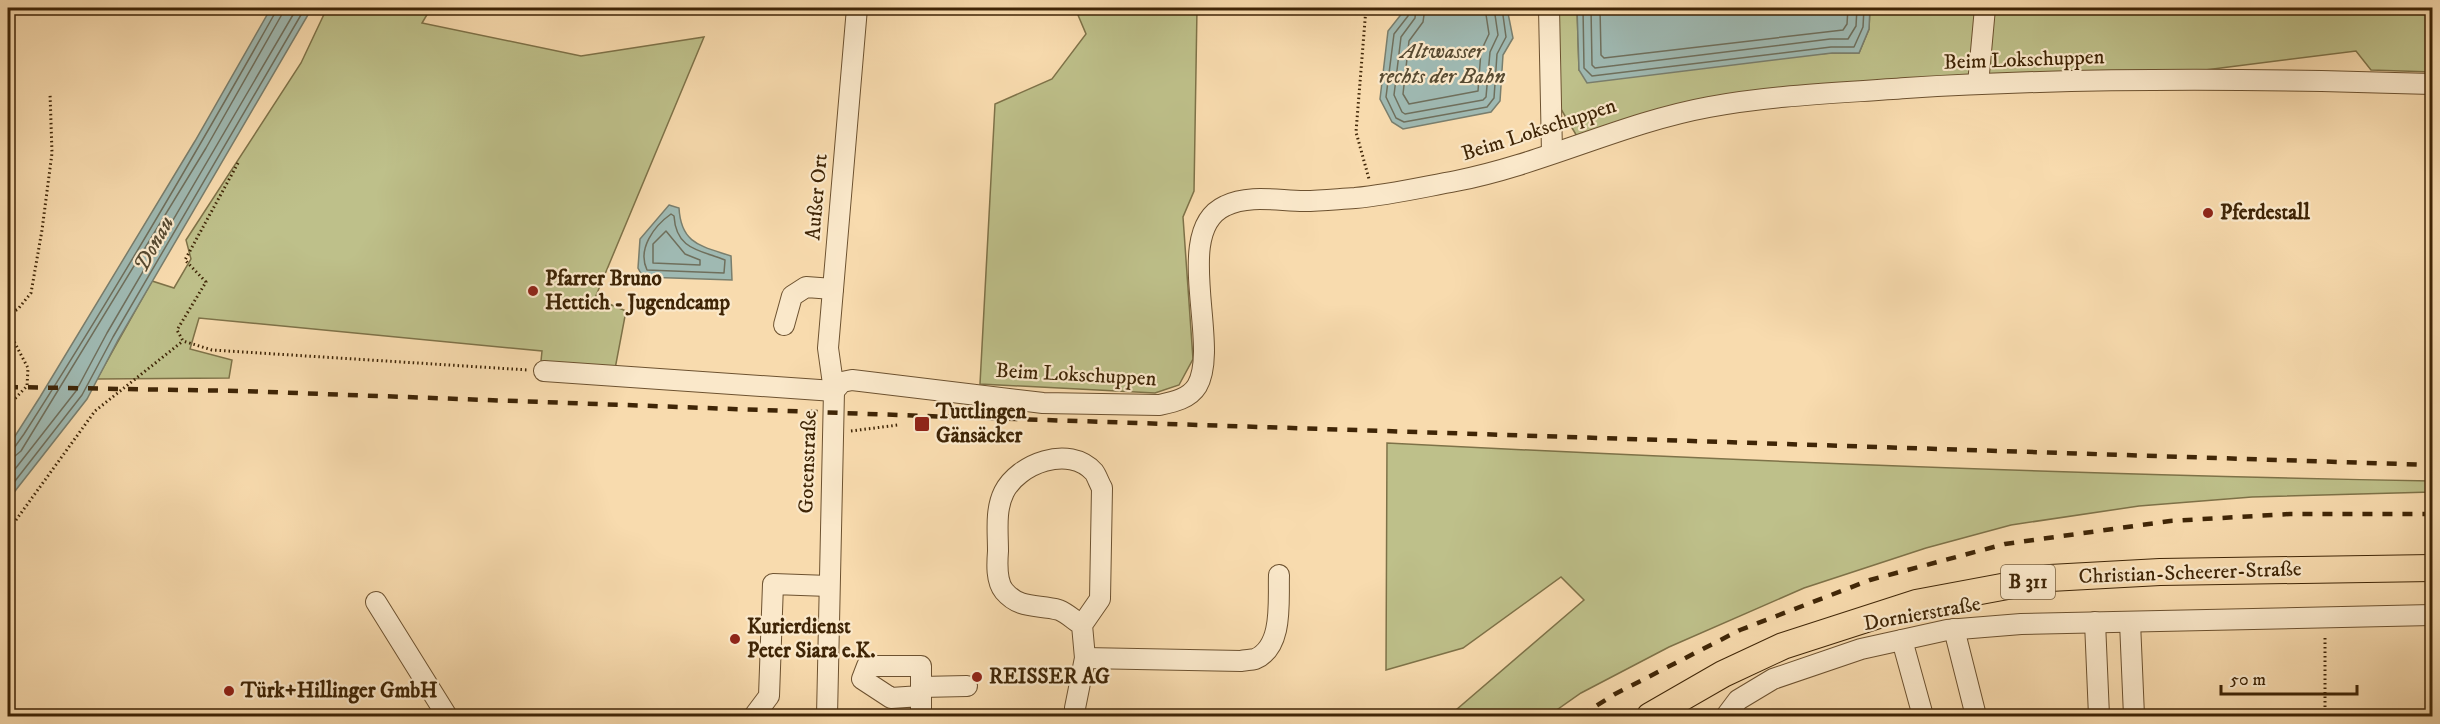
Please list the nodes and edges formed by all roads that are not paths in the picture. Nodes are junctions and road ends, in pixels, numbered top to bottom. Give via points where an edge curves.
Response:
1 (858, 8) edge
2 (1549, 8) edge
3 (1985, 8) edge
4 (1978, 84) junction
5 (2433, 84) edge
6 (1552, 153) junction
7 (833, 289) junction
8 (784, 325) dead end
9 (544, 370) road end
10 (834, 390) junction
11 (2433, 568) edge
12 (1279, 575) dead end
13 (829, 586) junction
14 (376, 602) dead end
15 (2433, 615) edge
16 (2095, 622) junction
17 (2130, 622) junction
18 (1082, 625) junction
19 (1954, 629) junction
20 (1902, 640) junction
21 (1085, 658) junction
22 (967, 686) dead end
23 (447, 717) edge
24 (754, 717) edge
25 (826, 717) edge
26 (921, 717) edge
27 (1076, 717) edge
28 (1650, 717) edge
29 (1726, 717) edge
30 (1923, 717) edge
31 (1976, 717) edge
32 (2099, 717) edge
33 (2134, 717) edge

1 - 7 street, Außer Ort
2 - 6 street
3 - 4 street
4 - 5 street, Beim Lokschuppen via 2314,80
4 - 6 street, Beim Lokschuppen via 1811,94 1711,106 1636,124
6 - 10 street, Beim Lokschuppen via 1460,180 1374,195 1308,201 1240,200 1223,206 1207,222 1198,252 1202,373 1197,387 1177,401 1159,405 1043,402 852,380 842,382
7 - 8 street via 806,287 792,296
7 - 10 street, Außer Ort via 828,348
9 - 10 street, Gotenstraße
10 - 13 street, Gotenstraße
11 - 28 main road, Christian-Scheerer-Straße / B 311 via 2160,572 2061,578 1916,603 1782,646 1723,674
12 - 21 street via 1276,635 1256,659
13 - 24 street via 773,584 769,696
13 - 25 street, Gotenstraße
14 - 23 street
15 - 17 street, Dornierstraße
16 - 17 street, Dornierstraße
16 - 19 street, Dornierstraße
16 - 32 street
17 - 33 street
18 - 18 street via 1060,610 1027,607 1014,601 1002,589 997,571 999,504 1004,490 1028,468 1063,458 1081,462 1095,472 1102,488 1100,599
18 - 21 street
19 - 20 street, Dornierstraße
19 - 31 street
20 - 29 street, Dornierstraße via 1861,649 1773,679 1738,700
20 - 30 street
21 - 27 street
22 - 26 street via 921,692

